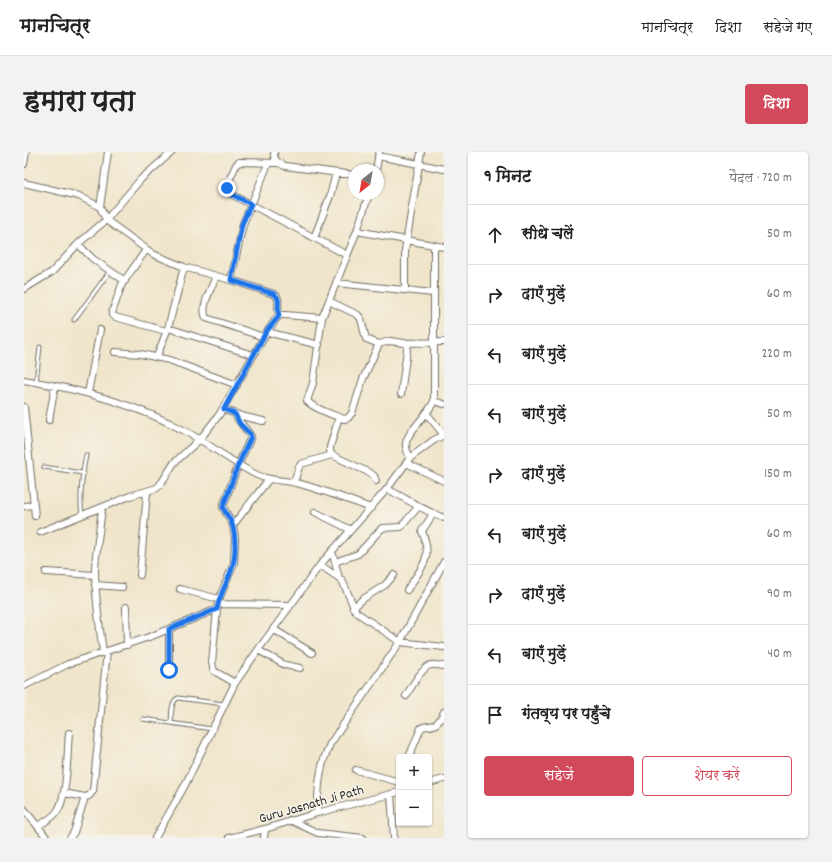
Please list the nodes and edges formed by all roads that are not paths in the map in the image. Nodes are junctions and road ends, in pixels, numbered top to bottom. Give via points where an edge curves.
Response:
1 (26, 152) edge
2 (108, 152) edge
3 (172, 152) edge
4 (274, 152) edge
5 (421, 152) edge
6 (379, 154) edge
7 (278, 163) junction
8 (24, 164) edge
9 (268, 164) junction
10 (377, 164) edge
11 (419, 164) junction
12 (444, 169) edge
13 (336, 173) junction
14 (348, 174) edge
15 (24, 183) edge
16 (367, 200) edge
17 (251, 204) junction
18 (100, 207) junction
19 (106, 220) junction
20 (357, 231) junction
21 (314, 238) junction
22 (406, 240) junction
23 (78, 244) junction
24 (434, 245) junction
25 (444, 247) edge
26 (146, 250) junction
27 (347, 255) junction
28 (184, 267) junction
29 (110, 271) junction
30 (216, 276) junction
31 (231, 280) junction
32 (125, 281) junction
33 (336, 283) junction
34 (24, 289) edge
35 (404, 290) junction
36 (433, 293) junction
37 (329, 301) junction
38 (279, 316) junction
39 (322, 318) junction
40 (74, 320) dead end
41 (100, 330) dead end
42 (167, 330) junction
43 (265, 335) junction
44 (444, 342) edge
45 (408, 343) junction
46 (433, 343) junction
47 (379, 344) junction
48 (319, 345) junction
49 (40, 347) dead end
50 (115, 352) dead end
51 (253, 355) junction
52 (156, 356) junction
53 (24, 380) edge
54 (36, 382) junction
55 (237, 385) junction
56 (55, 386) junction
57 (88, 393) junction
58 (401, 394) dead end
59 (434, 401) junction
60 (444, 404) edge
61 (24, 407) edge
62 (224, 409) junction
63 (235, 414) junction
64 (427, 414) junction
65 (339, 417) junction
66 (49, 420) dead end
67 (263, 422) dead end
68 (444, 435) edge
69 (200, 439) junction
70 (86, 455) dead end
71 (332, 455) junction
72 (408, 461) junction
73 (238, 465) junction
74 (44, 467) dead end
75 (82, 473) junction
76 (269, 479) junction
77 (376, 480) dead end
78 (444, 481) edge
79 (294, 482) junction
80 (387, 489) junction
81 (147, 492) junction
82 (34, 505) junction
83 (24, 506) edge
84 (419, 506) junction
85 (102, 508) junction
86 (371, 508) junction
87 (315, 512) dead end
88 (433, 514) junction
89 (35, 516) dead end
90 (82, 516) junction
91 (444, 518) edge
92 (233, 525) junction
93 (350, 530) junction
94 (40, 532) dead end
95 (332, 551) junction
96 (335, 562) junction
97 (444, 562) edge
98 (320, 565) junction
99 (46, 572) dead end
100 (95, 575) junction
101 (140, 575) dead end
102 (394, 575) dead end
103 (339, 578) junction
104 (95, 585) junction
105 (122, 587) dead end
106 (180, 589) dead end
107 (407, 590) dead end
108 (218, 604) junction
109 (290, 605) junction
110 (126, 607) dead end
111 (353, 608) junction
112 (169, 629) junction
113 (273, 629) junction
114 (400, 642) junction
115 (127, 645) junction
116 (444, 647) edge
117 (258, 650) junction
118 (105, 651) junction
119 (312, 653) dead end
120 (444, 666) edge
121 (300, 668) dead end
122 (169, 670) dead end
123 (235, 683) junction
124 (24, 686) edge
125 (406, 696) dead end
126 (224, 704) junction
127 (444, 712) edge
128 (143, 719) dead end
129 (171, 723) junction
130 (212, 729) junction
131 (69, 733) dead end
132 (411, 754) edge
133 (356, 770) dead end
134 (444, 779) edge
135 (396, 781) edge
136 (432, 782) edge
137 (64, 793) junction
138 (396, 793) edge
139 (391, 794) junction
140 (85, 797) junction
141 (24, 809) edge
142 (317, 812) junction
143 (290, 820) junction
144 (38, 826) junction
145 (265, 829) junction
146 (47, 838) edge
147 (70, 838) edge
148 (155, 838) edge
149 (229, 838) edge
150 (264, 838) edge
151 (363, 838) edge
152 (394, 838) edge

1 - 8 street
2 - 18 street
3 - 19 street via 141,179
4 - 7 street
5 - 11 street
6 - 10 street
6 - 11 street
7 - 9 street
7 - 13 street
9 - 17 street
9 - 17 street via 239,162 227,185 229,193
11 - 12 street
11 - 22 street
13 - 14 street
13 - 21 street
15 - 18 street via 79,196
16 - 20 street
17 - 21 street
17 - 31 street via 242,224
18 - 19 street
19 - 23 street
19 - 26 street
20 - 22 street
20 - 27 street
21 - 27 street
22 - 24 street
22 - 35 street
23 - 29 street
23 - 34 street via 52,272
24 - 25 street
24 - 36 street
26 - 28 street
26 - 32 street
27 - 33 street
28 - 30 street
28 - 42 street
29 - 32 street
29 - 40 lane
30 - 31 street
30 - 43 street via 204,307 206,318
31 - 38 street via 278,297
32 - 42 street via 112,315
33 - 35 street
33 - 37 street
35 - 36 street
36 - 46 street
37 - 39 street
37 - 47 street via 358,315 366,339
38 - 39 street
38 - 43 street
39 - 48 street
41 - 57 street
42 - 51 street
42 - 52 street
43 - 48 street
43 - 51 street
44 - 46 street
45 - 46 street
45 - 47 street via 390,341
45 - 58 street
46 - 59 street
47 - 65 street via 362,379 350,416 344,419
48 - 65 street via 313,383 307,401
49 - 54 lane
50 - 52 street
51 - 55 street
52 - 55 street
53 - 54 street
54 - 56 street
55 - 62 street
56 - 57 street
56 - 66 street
57 - 69 street via 162,420
59 - 60 street
59 - 64 street
61 - 82 street
62 - 63 street
62 - 69 street
63 - 67 street
63 - 73 street via 251,437
64 - 68 street
64 - 72 street via 408,437
65 - 71 street via 330,447
68 - 72 street via 418,451
69 - 73 street
69 - 81 street via 174,463 157,488
70 - 75 lane
71 - 77 street via 370,473
71 - 79 street via 301,464
72 - 78 street
72 - 80 street
73 - 76 street
73 - 92 street via 223,507
74 - 75 lane
75 - 90 lane
76 - 79 street
76 - 92 street
79 - 86 street
80 - 84 street
80 - 86 street
81 - 85 street
81 - 101 street
82 - 83 street
82 - 89 street
84 - 88 street
84 - 96 street via 401,527 382,528 358,554
85 - 90 street
85 - 100 street
86 - 93 street
87 - 93 street
88 - 91 street
88 - 107 street via 422,531 427,556
90 - 94 street
92 - 108 street via 234,563
93 - 95 street
95 - 96 street
95 - 98 street
96 - 103 street
97 - 114 street
98 - 103 street
98 - 109 street
99 - 100 street
100 - 104 street
102 - 111 street via 386,585
103 - 111 street via 345,584
104 - 105 street
104 - 118 street via 96,610
106 - 108 street
108 - 109 street
108 - 112 street
108 - 123 street via 213,668 216,673
109 - 113 street
110 - 115 street
111 - 114 street
112 - 115 street
112 - 122 street
113 - 117 street
113 - 119 street
114 - 116 street
114 - 142 street via 330,744 319,774
115 - 118 street
117 - 121 street via 285,665
117 - 123 street
118 - 124 street via 68,664
118 - 140 street via 93,791
120 - 125 street via 428,667
123 - 126 street
126 - 129 lane via 178,698 173,703
126 - 130 street
127 - 132 street via 437,723 421,728
128 - 129 lane
129 - 130 lane
130 - 148 street via 184,787
131 - 137 street
133 - 135 street
134 - 136 street
137 - 140 street
137 - 144 street via 56,813
138 - 139 street, Guru Jasnath Ji Path
139 - 142 street, Guru Jasnath Ji Path
139 - 152 street
140 - 147 street
141 - 144 street
142 - 143 street, Guru Jasnath Ji Path
143 - 145 street, Guru Jasnath Ji Path
143 - 151 street via 318,833
144 - 146 street
145 - 149 street, Guru Jasnath Ji Path
145 - 150 street

